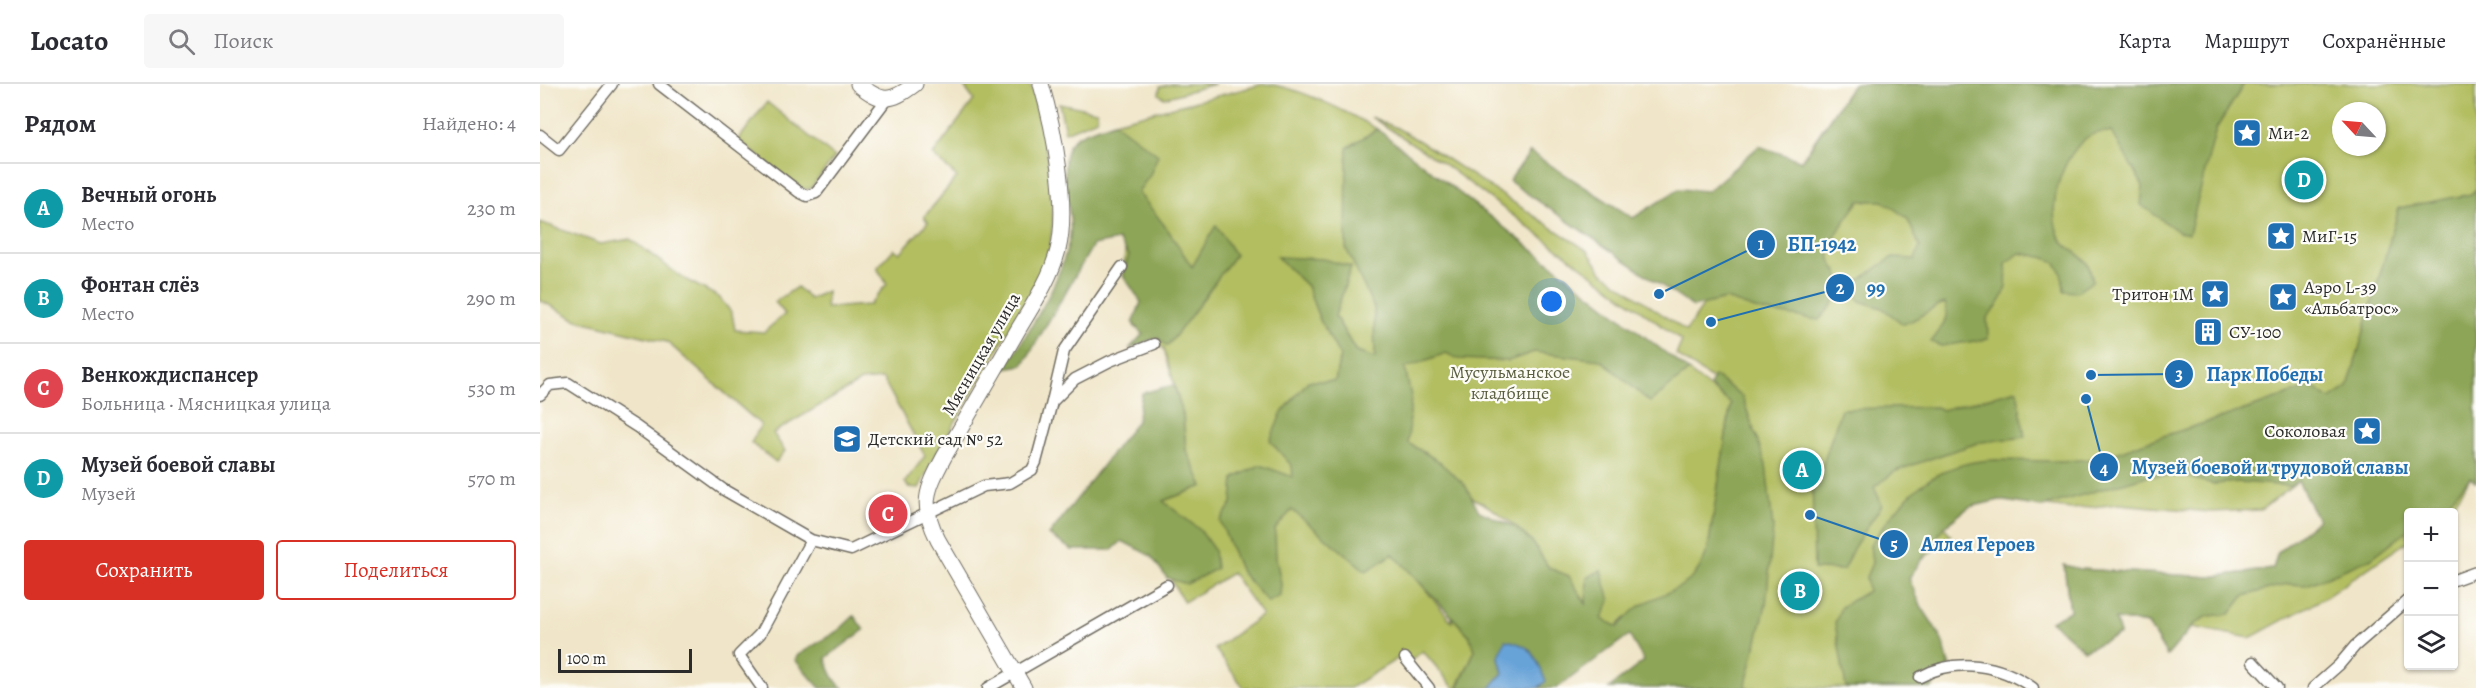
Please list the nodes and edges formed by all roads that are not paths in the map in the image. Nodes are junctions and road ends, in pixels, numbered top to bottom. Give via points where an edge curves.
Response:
1 (612, 84) edge
2 (659, 84) edge
3 (858, 84) edge
4 (915, 84) edge
5 (1041, 84) edge
6 (883, 100) junction
7 (540, 135) edge
8 (1122, 267) dead end
9 (1154, 344) dead end
10 (540, 395) edge
11 (1052, 402) junction
12 (926, 512) junction
13 (811, 540) junction
14 (2476, 572) edge
15 (2458, 579) edge
16 (1167, 585) dead end
17 (2404, 604) edge
18 (1405, 658) dead end
19 (2253, 662) dead end
20 (1014, 672) junction
21 (1920, 677) dead end
22 (762, 688) edge
23 (988, 688) edge
24 (1024, 688) edge
25 (1429, 688) edge
26 (2033, 688) edge
27 (2277, 688) edge
28 (2313, 688) edge

1 - 7 street via 559,150
2 - 6 street via 799,192 812,195
3 - 6 main road
4 - 6 main road
5 - 12 main road, Мясницкая улица via 1056,153 1061,210 1058,250 1043,285 930,483
8 - 11 street via 1064,351
9 - 11 street via 1075,380
10 - 13 street via 550,385 568,383 724,490
11 - 12 street via 1032,470 1010,483 984,486
12 - 13 street via 851,550
12 - 20 main road
13 - 22 street via 760,634 739,655
14 - 15 street
16 - 20 street
17 - 28 street
18 - 25 street
19 - 27 street
20 - 23 street
20 - 24 main road
21 - 26 street via 1955,664 1982,666 2015,676

